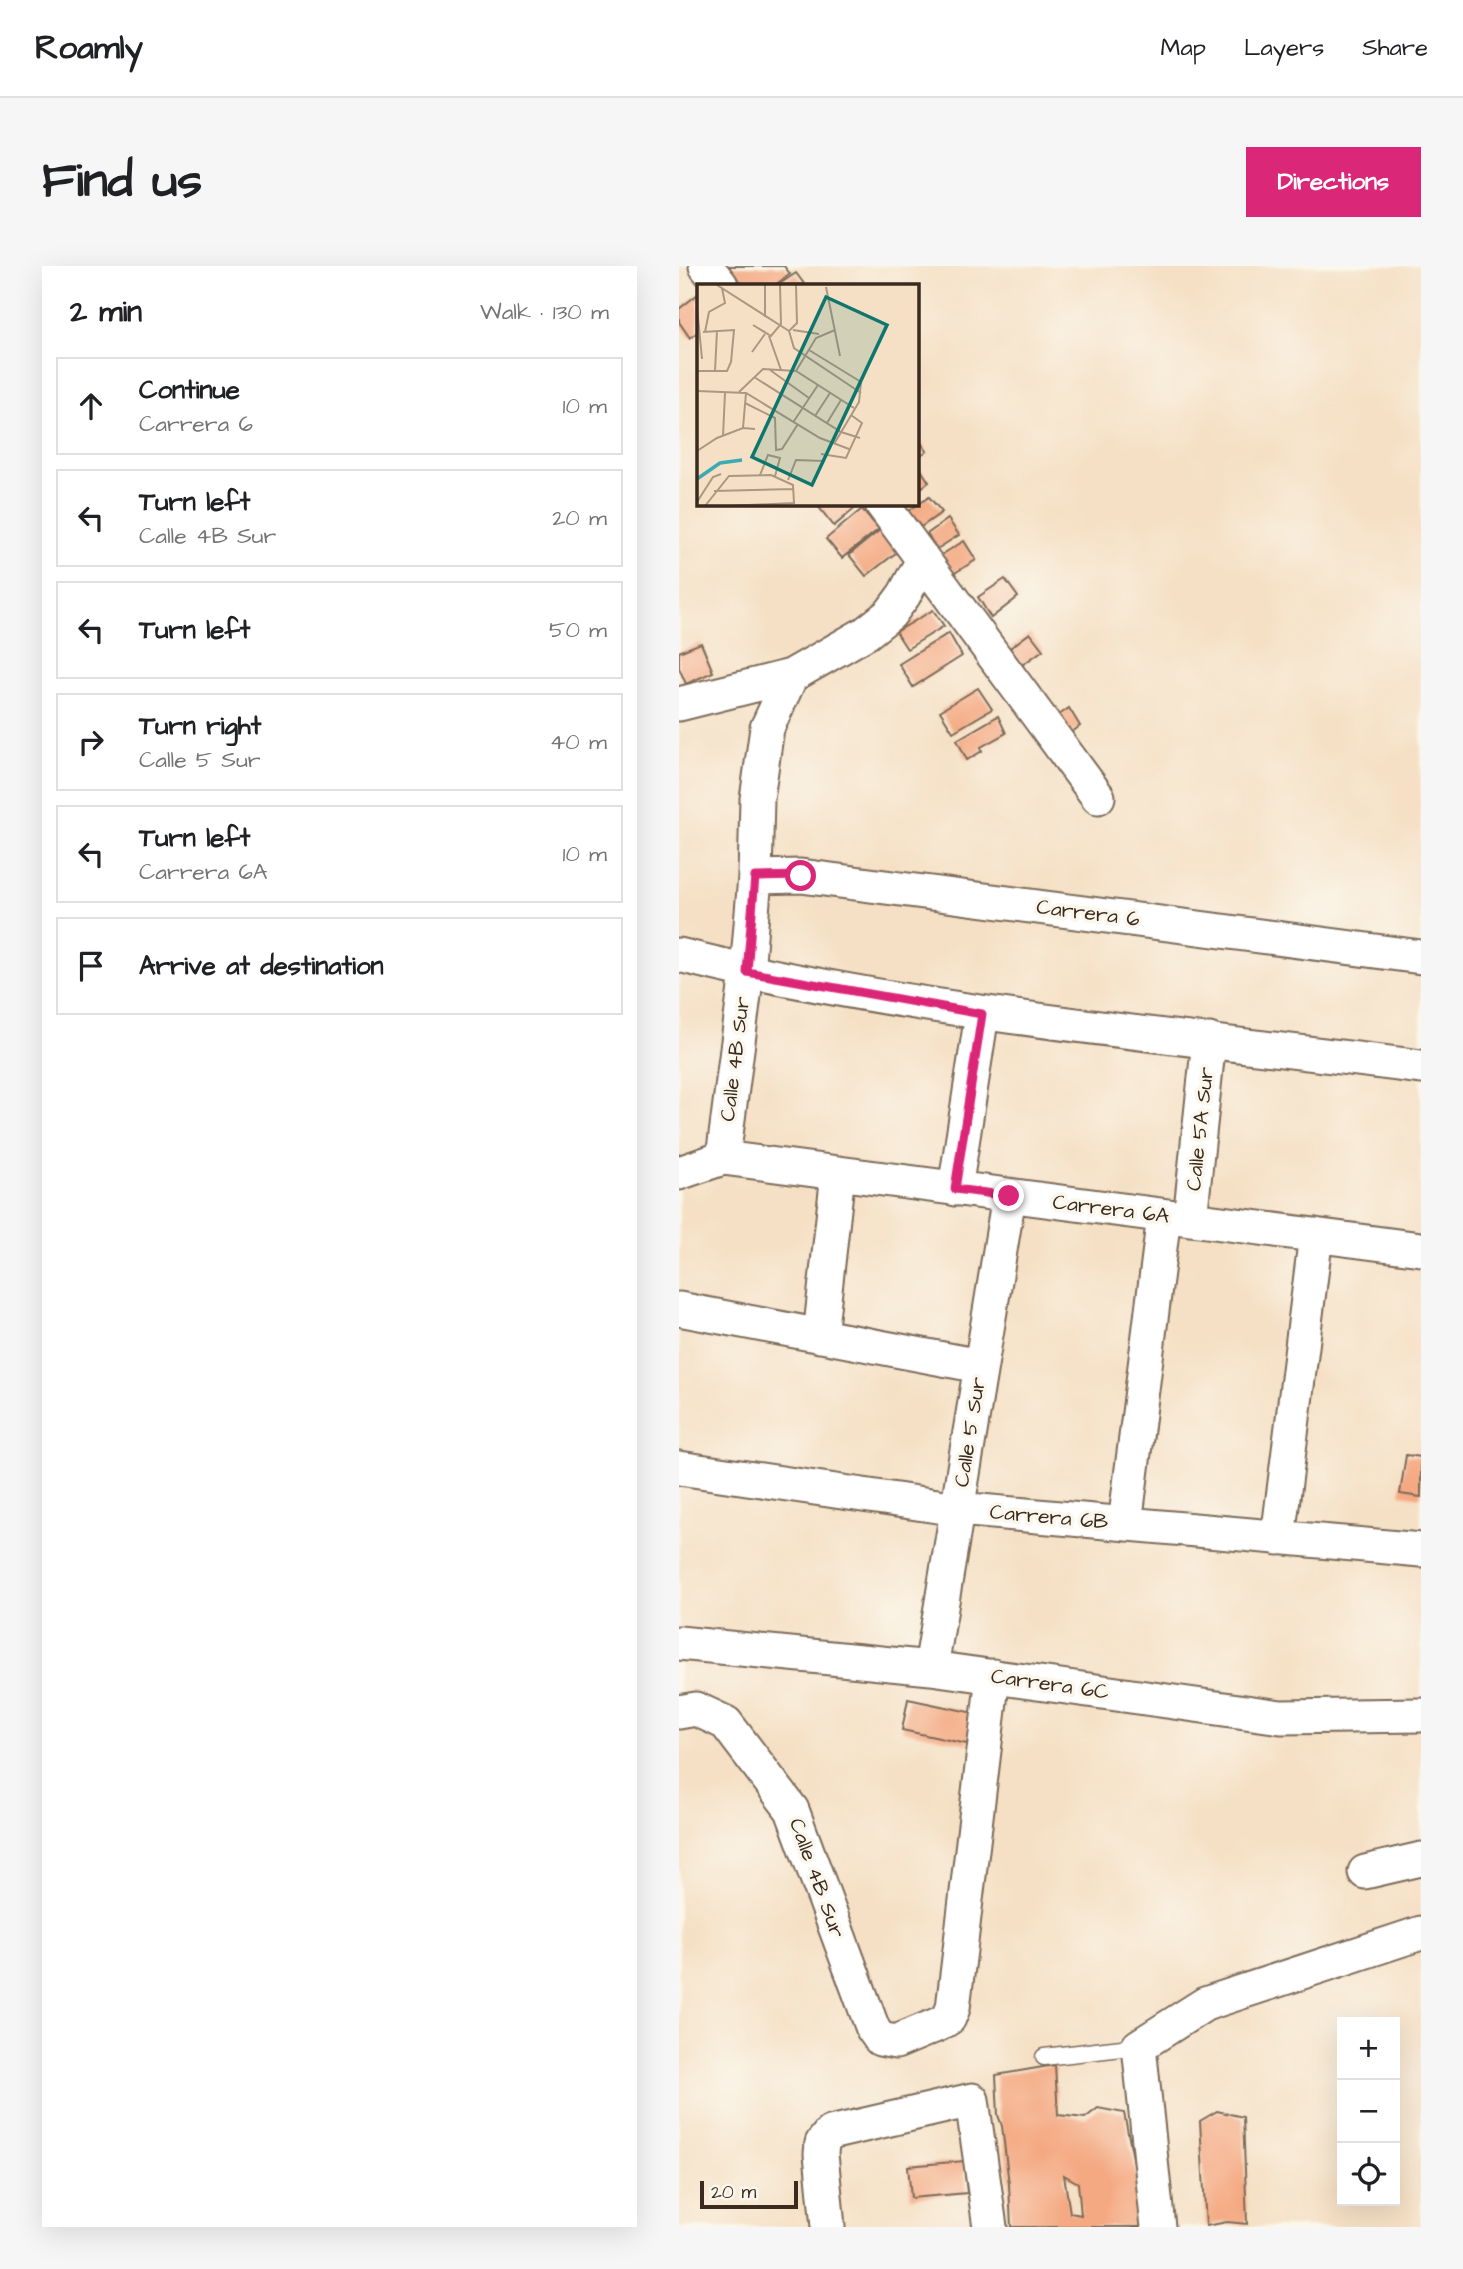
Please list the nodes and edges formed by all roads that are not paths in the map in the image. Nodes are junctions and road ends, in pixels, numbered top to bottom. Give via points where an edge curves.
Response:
1 (706, 266) edge
2 (719, 284) edge
3 (883, 506) edge
4 (923, 560) junction
5 (791, 676) junction
6 (679, 704) edge
7 (1098, 797) dead end
8 (755, 877) junction
9 (679, 955) edge
10 (1421, 957) edge
11 (747, 972) junction
12 (982, 1014) junction
13 (1209, 1040) junction
14 (1421, 1067) edge
15 (723, 1158) junction
16 (679, 1173) edge
17 (838, 1173) junction
18 (955, 1189) junction
19 (1009, 1196) junction
20 (1177, 1217) junction
21 (1316, 1236) junction
22 (1421, 1249) edge
23 (679, 1309) edge
24 (820, 1336) junction
25 (980, 1366) junction
26 (679, 1468) edge
27 (958, 1509) junction
28 (1125, 1524) junction
29 (1278, 1538) junction
30 (1421, 1550) edge
31 (679, 1643) edge
32 (931, 1668) junction
33 (993, 1676) junction
34 (688, 1711) edge
35 (1421, 1715) edge
36 (1421, 1859) edge
37 (1365, 1872) dead end
38 (1421, 1933) edge
39 (1139, 2046) junction
40 (1044, 2057) dead end
41 (828, 2227) edge
42 (989, 2227) edge
43 (1158, 2227) edge

1 - 2 street
3 - 4 street
4 - 5 street via 890,614
4 - 7 street
5 - 6 street
5 - 8 street, Calle 4B Sur via 767,728 757,799
8 - 10 street, Carrera 6 via 801,876
8 - 11 street, Calle 4B Sur
9 - 11 street
11 - 12 street
11 - 15 street, Calle 4B Sur
12 - 13 street
12 - 18 street
13 - 14 street
13 - 20 street, Calle 5A Sur
15 - 16 street, Carrera 6A
15 - 17 street, Carrera 6A
17 - 18 street, Carrera 6A
17 - 24 street
18 - 19 street, Carrera 6A
19 - 20 street, Carrera 6A
19 - 25 street, Calle 5 Sur
20 - 21 street, Carrera 6A
20 - 28 street, Calle 5A Sur
21 - 22 street, Carrera 6A
21 - 29 street
23 - 24 street
24 - 25 street
25 - 27 street, Calle 5 Sur
26 - 27 street, Carrera 6B
27 - 28 street, Carrera 6B
27 - 32 street, Calle 5 Sur
28 - 29 street, Carrera 6B
29 - 30 street, Carrera 6B
31 - 32 street, Carrera 6C
32 - 33 street, Carrera 6C
33 - 34 street, Calle 4B Sur via 953,2008 949,2018 896,2042 880,2039 873,2029 792,1810 726,1723
33 - 35 street, Carrera 6C via 1281,1717
36 - 37 street
38 - 39 street via 1205,2004
39 - 40 lane
39 - 43 street
41 - 42 street via 821,2154 830,2133 972,2100

